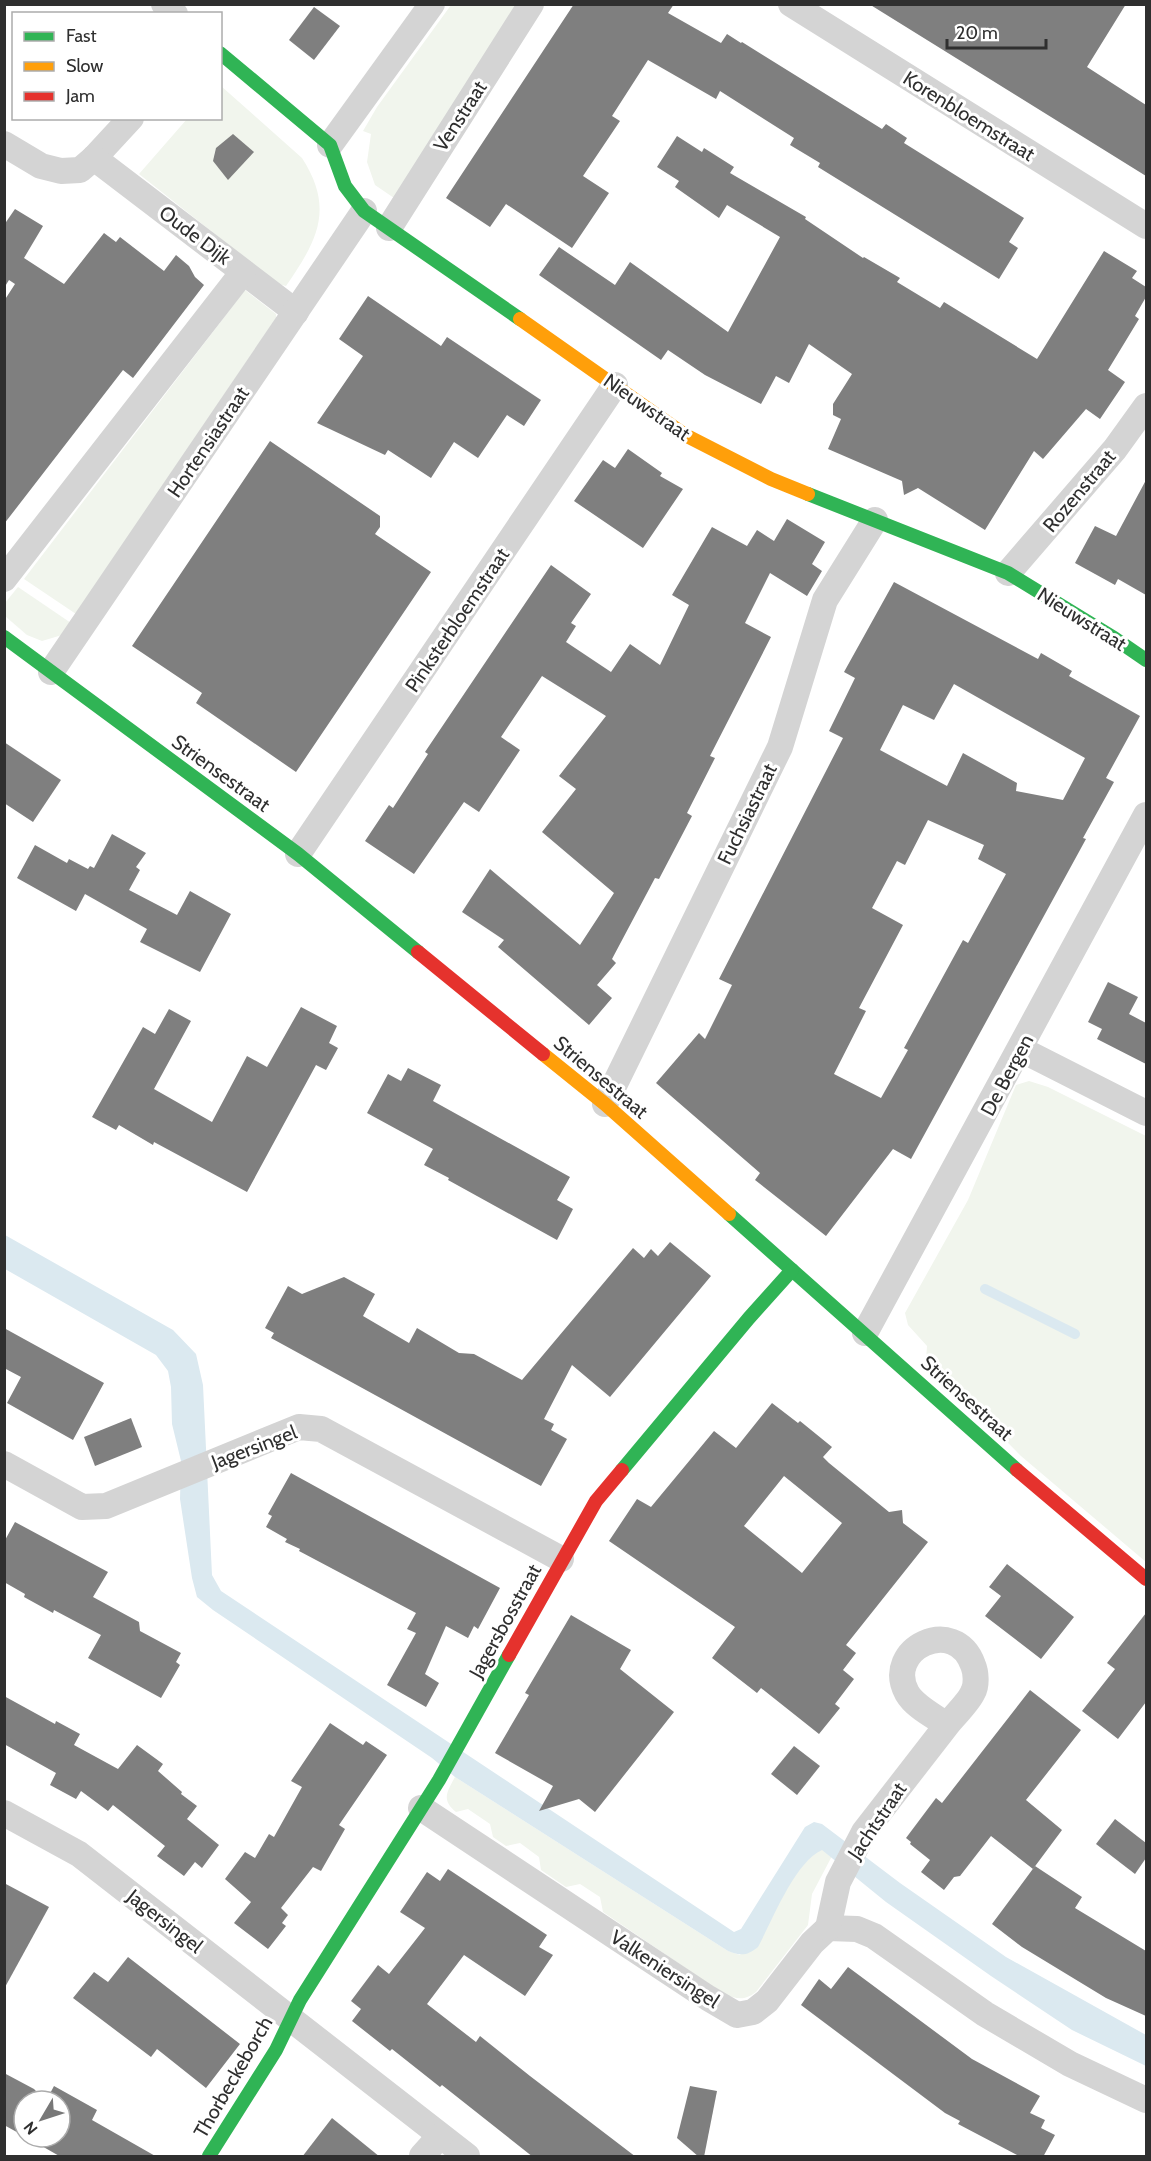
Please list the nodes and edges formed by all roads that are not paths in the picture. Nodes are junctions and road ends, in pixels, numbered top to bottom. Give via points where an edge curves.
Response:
1 (432, 4) edge
2 (531, 4) edge
3 (791, 4) edge
4 (222, 55) edge
5 (129, 120) edge
6 (4, 144) edge
7 (330, 145) junction
8 (94, 158) junction
9 (364, 211) junction
10 (1146, 226) edge
11 (388, 228) junction
12 (243, 272) junction
13 (296, 312) junction
14 (615, 385) junction
15 (1146, 406) edge
16 (875, 520) junction
17 (1008, 573) junction
18 (4, 579) edge
19 (4, 637) edge
20 (1146, 660) edge
21 (51, 672) junction
22 (1146, 815) edge
23 (298, 854) junction
24 (1020, 1049) junction
25 (604, 1104) junction
26 (1146, 1113) edge
27 (792, 1270) junction
28 (865, 1333) junction
29 (4, 1464) edge
30 (561, 1559) junction
31 (1146, 1579) edge
32 (947, 1725) dead end
33 (421, 1808) junction
34 (4, 1813) edge
35 (828, 1928) junction
36 (290, 2018) junction
37 (1146, 2100) edge
38 (440, 2136) junction
39 (209, 2157) edge
40 (422, 2157) edge
41 (467, 2157) edge

1 - 7 street
2 - 11 street, Venstraat
3 - 10 street, Korenbloemstraat
4 - 7 street, Nieuwstraat
5 - 8 street
6 - 8 street via 41,166 61,171 80,170
7 - 9 street, Nieuwstraat via 345,186
8 - 12 street, Oude Dijk
9 - 11 street, Nieuwstraat
9 - 13 street, Hortensiastraat
11 - 14 street, Nieuwstraat
12 - 13 street, Oude Dijk
12 - 18 street
13 - 21 street, Hortensiastraat
14 - 16 street, Nieuwstraat via 685,435 771,479
14 - 23 street, Pinksterbloemstraat
15 - 17 street, Rozenstraat via 1115,449
16 - 17 street, Nieuwstraat
16 - 25 street, Fuchsiastraat via 825,600 780,747
17 - 20 street, Nieuwstraat
19 - 21 street, Striensestraat
21 - 23 street, Striensestraat
22 - 24 street, De Bergen
23 - 25 street, Striensestraat
24 - 26 street
24 - 28 street, De Bergen
25 - 27 street, Striensestraat
27 - 28 street, Striensestraat
27 - 30 street, Jagersbosstraat via 596,1501
28 - 31 street, Striensestraat
29 - 30 street, Jagersingel via 82,1507 106,1506 299,1427 321,1429
30 - 33 street, Jagersbosstraat
32 - 35 street, Jachtstraat via 864,1832 838,1882
33 - 35 street, Valkeniersingel via 737,2014 753,2012 767,2001
33 - 36 street, Jagersbosstraat
34 - 36 street, Jagersingel via 79,1854
35 - 37 street via 857,1929 874,1936 985,2014 1070,2064
36 - 38 street
36 - 39 street, Thorbeckeborch via 276,2050
38 - 40 street
38 - 41 street

